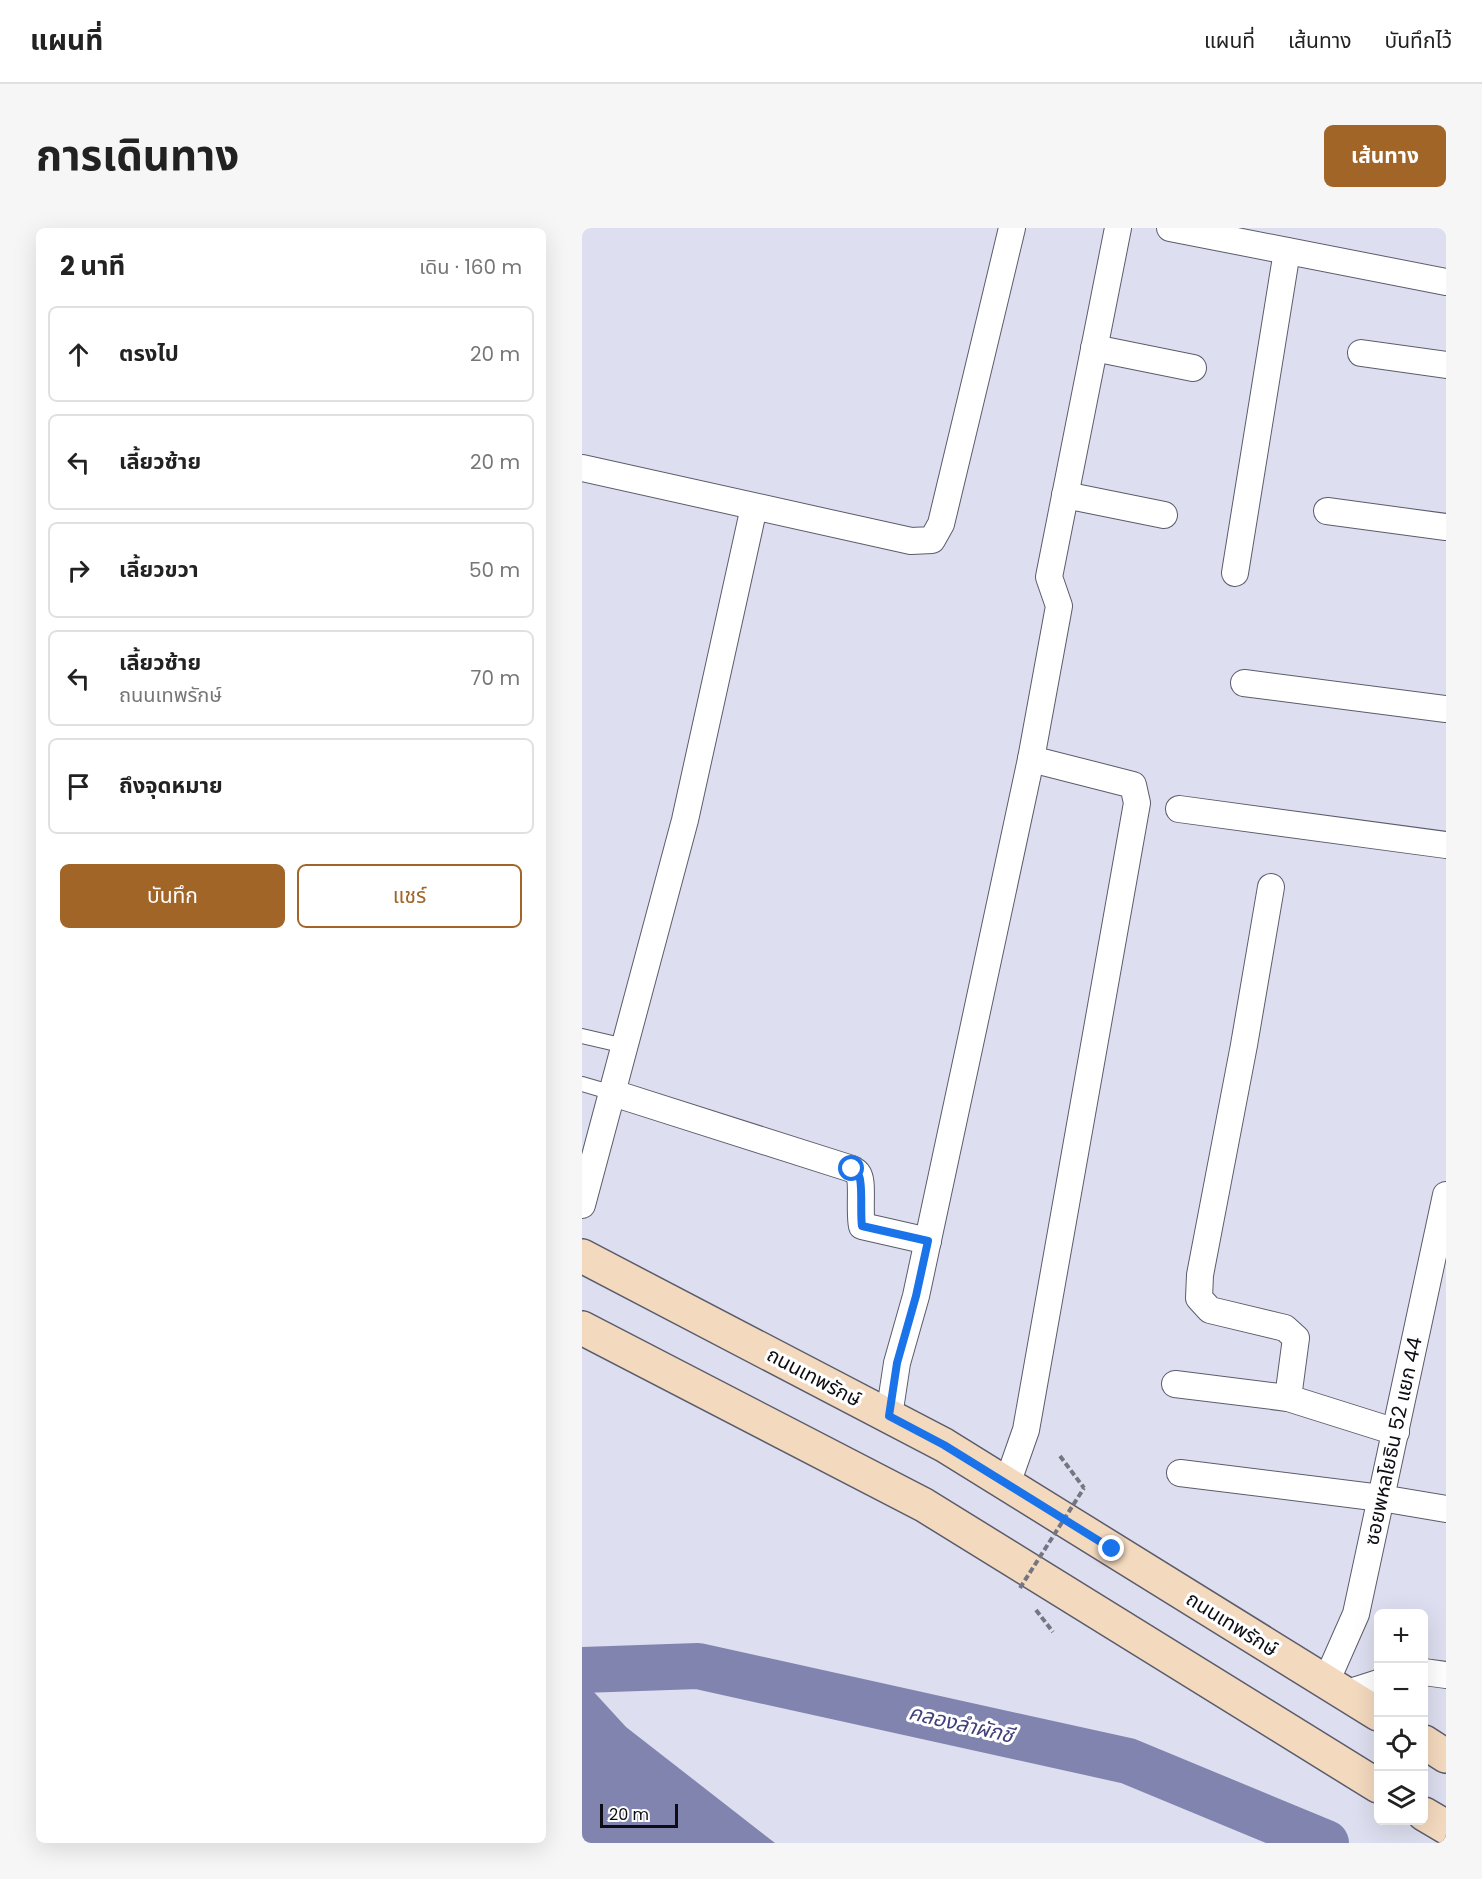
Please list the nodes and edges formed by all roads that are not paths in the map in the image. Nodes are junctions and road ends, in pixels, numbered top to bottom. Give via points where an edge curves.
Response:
1 (1012, 228) edge
2 (1118, 228) edge
3 (1170, 228) edge
4 (1287, 251) junction
5 (1446, 282) edge
6 (1094, 348) junction
7 (1361, 353) dead end
8 (1446, 365) edge
9 (1193, 368) dead end
10 (582, 468) edge
11 (1065, 495) junction
12 (754, 507) junction
13 (1327, 510) dead end
14 (1164, 515) dead end
15 (1446, 527) edge
16 (1235, 573) dead end
17 (1244, 683) dead end
18 (1446, 709) edge
19 (1030, 759) junction
20 (1179, 809) dead end
21 (1446, 845) edge
22 (1271, 887) dead end
23 (582, 1036) edge
24 (625, 1046) junction
25 (582, 1084) edge
26 (613, 1093) junction
27 (1446, 1195) edge
28 (582, 1204) edge
29 (928, 1241) junction
30 (582, 1256) edge
31 (582, 1328) edge
32 (1175, 1384) dead end
33 (1288, 1398) junction
34 (889, 1416) junction
35 (1396, 1432) junction
36 (1180, 1473) dead end
37 (1007, 1484) junction
38 (1381, 1498) junction
39 (1446, 1509) edge
40 (1428, 1673) edge
41 (1446, 1675) edge
42 (1374, 1683) edge
43 (1335, 1688) junction
44 (1374, 1712) edge
45 (1428, 1745) edge
46 (1446, 1756) edge
47 (1374, 1784) edge
48 (1428, 1816) edge
49 (1446, 1827) edge

1 - 12 street via 942,524 932,540 911,541
2 - 6 street
3 - 4 street
4 - 5 street
4 - 16 street
6 - 9 street
6 - 11 street
7 - 8 street
10 - 12 street
11 - 14 street
11 - 19 street via 1049,577 1059,606
12 - 24 street via 685,820
13 - 15 street
17 - 18 street
19 - 29 street
19 - 37 street via 1133,785 1137,803 1026,1430
20 - 21 street
22 - 33 street via 1199,1298 1210,1310 1285,1328 1296,1338
23 - 24 lane
24 - 26 street
25 - 26 lane
26 - 28 street
26 - 29 street via 852,1169 859,1174 862,1226
27 - 35 street, ซอยพหลโยธิน 52 แยก 44
29 - 34 street via 897,1363
30 - 34 main road, ถนนเทพรักษ์
31 - 47 main road via 924,1505
32 - 33 street
33 - 35 street
34 - 37 main road, ถนนเทพรักษ์
35 - 38 street, ซอยพหลโยธิน 52 แยก 44
36 - 38 street
37 - 43 main road, ถนนเทพรักษ์
38 - 39 street
38 - 43 street, ซอยพหลโยธิน 52 แยก 44
40 - 41 street
42 - 43 street
43 - 44 main road, ถนนเทพรักษ์
45 - 46 main road
48 - 49 main road

